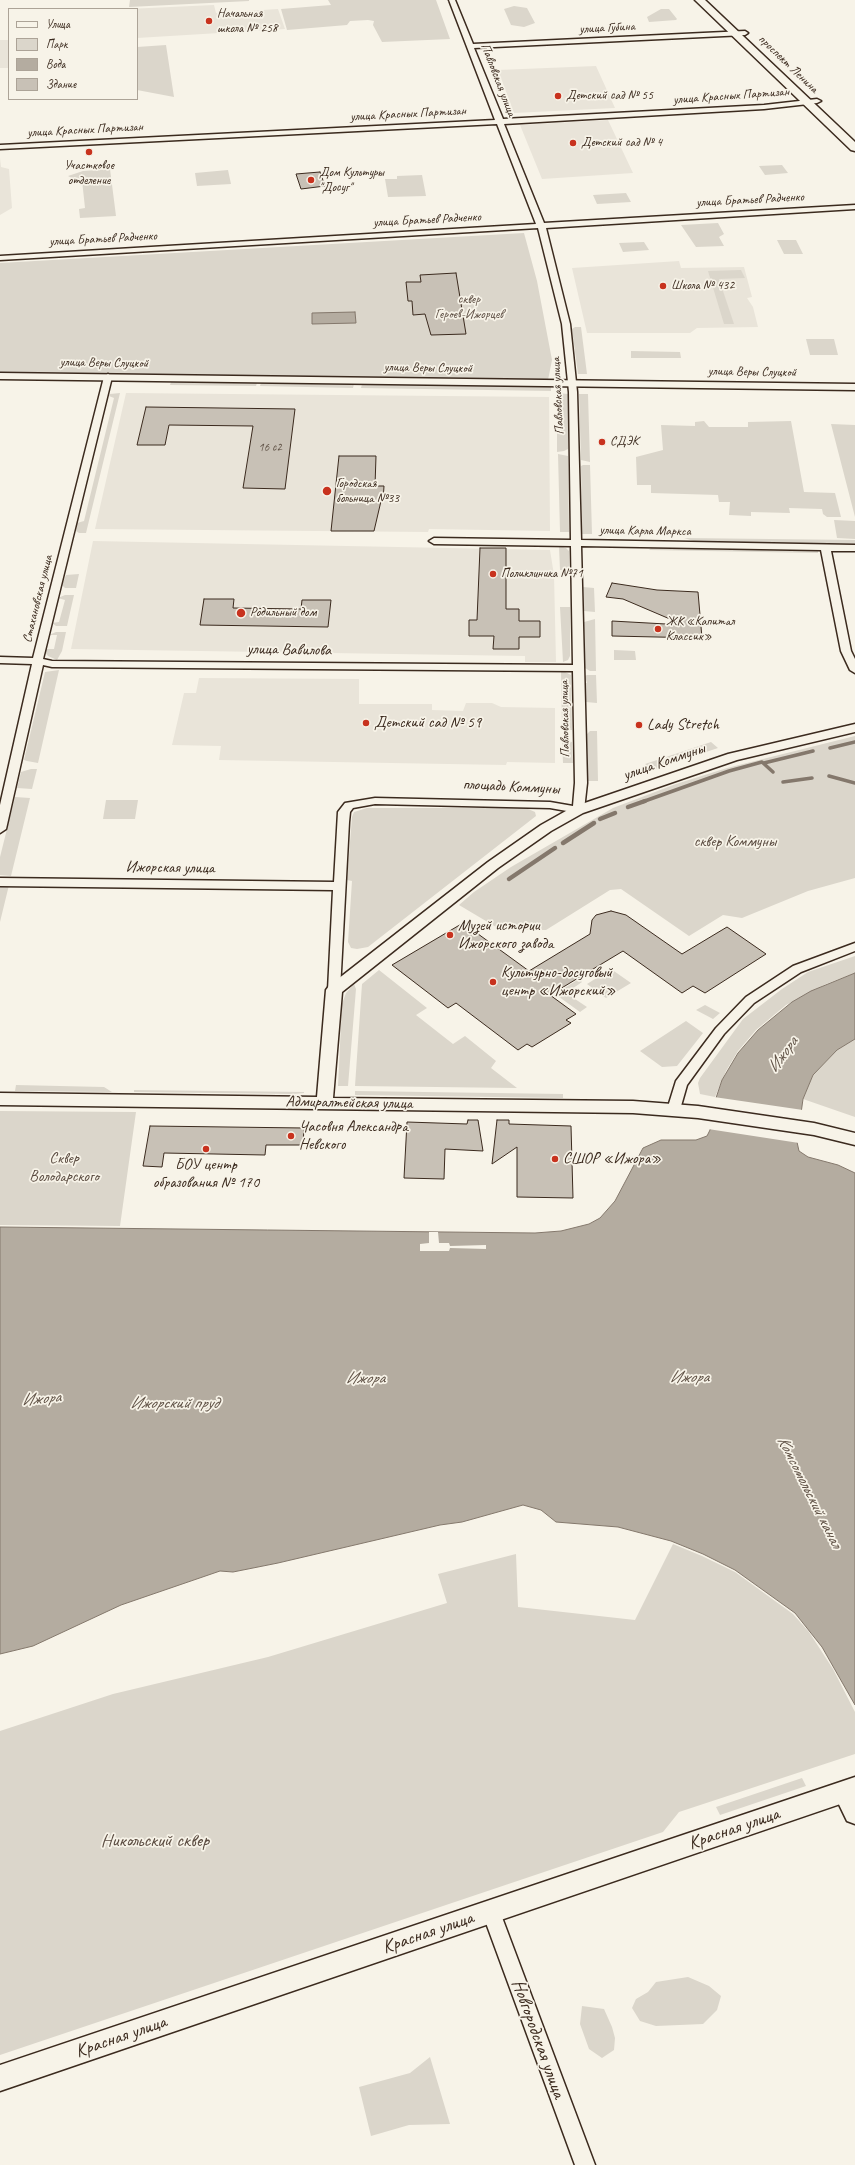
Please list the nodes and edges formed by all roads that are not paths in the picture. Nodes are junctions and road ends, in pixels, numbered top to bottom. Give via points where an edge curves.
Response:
1 (452, 0) edge
2 (700, 0) edge
3 (710, 0) edge
4 (741, 34) junction
5 (470, 46) junction
6 (812, 102) junction
7 (500, 122) junction
8 (855, 137) edge
9 (0, 147) edge
10 (855, 148) edge
11 (853, 207) edge
12 (855, 216) edge
13 (541, 226) junction
14 (0, 258) edge
15 (0, 376) edge
16 (108, 377) junction
17 (573, 384) junction
18 (855, 387) edge
19 (434, 541) dead end
20 (576, 543) junction
21 (825, 547) junction
22 (855, 548) edge
23 (0, 660) edge
24 (39, 661) junction
25 (578, 668) junction
26 (855, 670) edge
27 (855, 728) edge
28 (578, 810) junction
29 (0, 829) edge
30 (0, 882) edge
31 (340, 886) junction
32 (855, 947) edge
33 (334, 990) junction
34 (0, 1098) edge
35 (325, 1102) junction
36 (674, 1110) junction
37 (855, 1140) edge
38 (850, 1790) edge
39 (855, 1814) edge
40 (491, 1912) junction
41 (0, 2078) edge
42 (585, 2165) edge

1 - 5 street, Павловская улица
2 - 4 main road, проспект Ленина
3 - 4 main road, проспект Ленина
4 - 5 street, улица Губина
4 - 6 main road, проспект Ленина
5 - 7 street, Павловская улица
6 - 7 street, улица Красных Партизан
6 - 8 main road, проспект Ленина
6 - 10 main road, проспект Ленина
7 - 9 street, улица Красных Партизан
7 - 13 street, Павловская улица
11 - 12 street
11 - 13 street, улица Братьев Радченко
13 - 14 street, улица Братьев Радченко
13 - 17 street, Павловская улица via 563,306
15 - 16 street, улица Веры Слуцкой
16 - 17 street, улица Веры Слуцкой
16 - 24 street, Стахановская улица via 46,621
17 - 18 street, улица Веры Слуцкой
17 - 20 street, Павловская улица
19 - 20 street, улица Карла Маркса
20 - 21 street, улица Карла Маркса
20 - 25 street, Павловская улица
21 - 22 street, улица Карла Маркса
21 - 26 street via 846,652
23 - 24 street, улица Вавилова
24 - 25 street, улица Вавилова via 60,665
24 - 29 street, Стахановская улица
25 - 28 street, Павловская улица via 581,783
27 - 28 street, улица Коммуны via 733,757
28 - 31 street, площадь Коммуны via 538,804 375,801 349,805 344,812
28 - 33 street, площадь Коммуны via 546,828 469,883
30 - 31 street, Ижорская улица
31 - 33 street, площадь Коммуны
32 - 36 street via 797,969 750,1000 720,1031 681,1084
33 - 35 street, площадь Коммуны
34 - 35 street, Адмиралтейская улица
35 - 36 street, Адмиралтейская улица
36 - 37 street, Адмиралтейская улица via 814,1129
38 - 39 street
38 - 40 main road, Красная улица
40 - 41 main road, Красная улица
40 - 42 street, Новгородская улица

